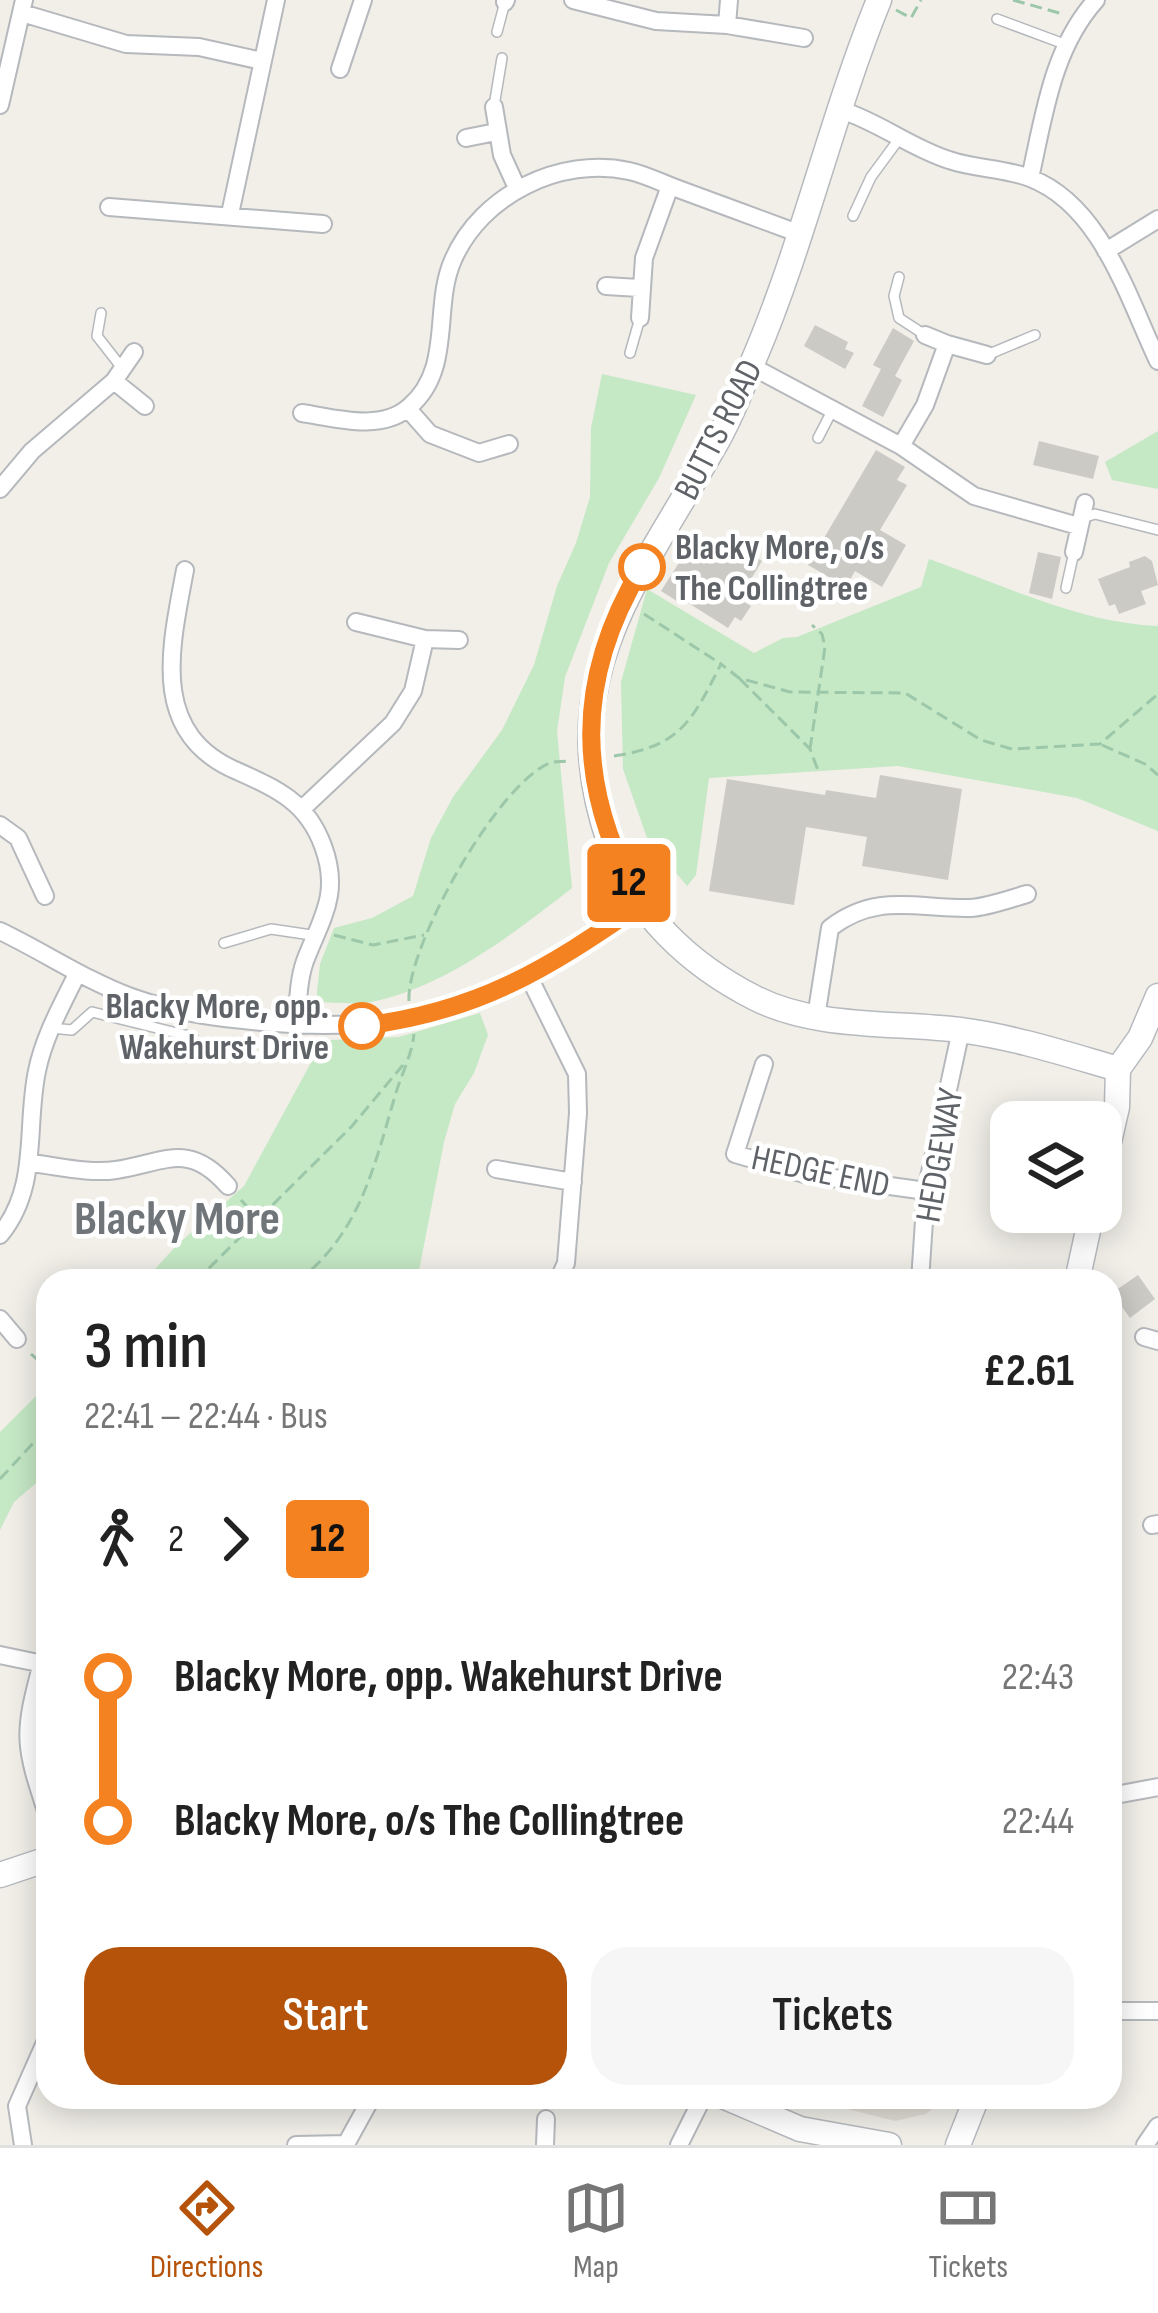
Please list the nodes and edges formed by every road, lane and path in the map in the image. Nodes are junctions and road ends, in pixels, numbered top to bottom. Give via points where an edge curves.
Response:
1 (276, 0) edge
2 (363, 0) edge
3 (573, 0) edge
4 (729, 0) edge
5 (921, 0) edge
6 (1013, 0) edge
7 (1096, 0) edge
8 (506, 1) edge
9 (879, 1) edge
10 (23, 6) edge
11 (626, 6) edge
12 (997, 19) dead end
13 (1078, 22) junction
14 (727, 25) junction
15 (497, 32) dead end
16 (804, 38) dead end
17 (1067, 45) junction
18 (502, 58) dead end
19 (262, 61) junction
20 (340, 69) dead end
21 (1, 94) edge
22 (494, 106) joint
23 (841, 110) junction
24 (496, 132) junction
25 (901, 135) junction
26 (466, 138) dead end
27 (1030, 178) junction
28 (670, 186) junction
29 (517, 188) junction
30 (109, 207) dead end
31 (230, 214) junction
32 (853, 216) dead end
33 (1158, 219) edge
34 (323, 224) dead end
35 (802, 235) junction
36 (1106, 251) junction
37 (898, 278) dead end
38 (606, 286) dead end
39 (639, 287) junction
40 (101, 313) dead end
41 (640, 318) joint
42 (1151, 328) edge
43 (1035, 334) dead end
44 (925, 335) joint
45 (947, 344) junction
46 (134, 352) dead end
47 (630, 353) dead end
48 (987, 355) joint
49 (1158, 362) edge
50 (751, 366) junction
51 (118, 375) junction
52 (146, 406) dead end
53 (408, 409) junction
54 (833, 409) junction
55 (302, 413) dead end
56 (818, 438) dead end
57 (509, 444) dead end
58 (901, 446) junction
59 (0, 489) edge
60 (1081, 516) junction
61 (1158, 530) edge
62 (1074, 552) joint
63 (185, 570) dead end
64 (1066, 587) dead end
65 (623, 599) junction
66 (356, 622) dead end
67 (812, 626) dead end
68 (425, 639) junction
69 (459, 640) dead end
70 (721, 664) junction
71 (739, 677) junction
72 (817, 692) junction
73 (1158, 694) edge
74 (1100, 744) junction
75 (810, 749) junction
76 (590, 758) junction
77 (819, 773) dead end
78 (1158, 775) edge
79 (303, 808) junction
80 (0, 825) edge
81 (1027, 894) dead end
82 (45, 896) dead end
83 (641, 904) junction
84 (0, 931) edge
85 (320, 933) junction
86 (424, 935) junction
87 (224, 943) dead end
88 (77, 974) junction
89 (529, 977) junction
90 (1158, 996) edge
91 (410, 1004) dead end
92 (816, 1017) junction
93 (297, 1024) junction
94 (51, 1028) junction
95 (962, 1030) junction
96 (193, 1037) dead end
97 (415, 1038) dead end
98 (407, 1058) junction
99 (764, 1064) dead end
100 (1118, 1070) junction
101 (1117, 1101) edge
102 (31, 1163) junction
103 (496, 1169) dead end
104 (573, 1182) junction
105 (228, 1186) joint
106 (926, 1191) junction
107 (260, 1220) junction
108 (1087, 1233) edge
109 (0, 1235) edge
110 (209, 1269) edge
111 (314, 1269) edge
112 (563, 1269) edge
113 (921, 1269) edge
114 (1080, 1269) edge
115 (0, 1318) edge
116 (16, 1339) joint
117 (36, 1358) edge
118 (36, 1440) edge
119 (0, 1479) edge
120 (0, 1654) edge
121 (36, 1662) edge
122 (36, 1691) edge
123 (36, 1778) edge
124 (1158, 1787) edge
125 (1122, 1794) edge
126 (36, 1863) edge
127 (0, 1875) edge
128 (1122, 2011) edge
129 (1158, 2011) edge
130 (36, 2063) edge
131 (365, 2109) edge
132 (697, 2109) edge
133 (752, 2109) edge
134 (972, 2109) edge
135 (547, 2119) dead end
136 (1158, 2126) edge
137 (23, 2145) edge
138 (296, 2145) edge
139 (545, 2145) edge
140 (679, 2145) edge
141 (890, 2145) edge
142 (958, 2145) edge
143 (1145, 2145) edge

1 - 19 street
2 - 20 street
3 - 11 street
4 - 14 street
5 - 9 path via 911,18
6 - 13 path
7 - 13 street
8 - 15 lane
9 - 23 street, BUTTS ROAD
10 - 19 street via 126,44 199,47
10 - 21 street
11 - 14 street via 656,21
12 - 17 lane
13 - 17 street
14 - 16 street
17 - 27 street
18 - 22 lane
19 - 31 street
22 - 24 street
23 - 25 street
23 - 35 street, BUTTS ROAD
24 - 26 street
24 - 29 street
25 - 27 street via 948,160
25 - 32 lane
27 - 36 street via 1063,196
28 - 29 street via 627,171 582,170
28 - 35 street
28 - 39 street
29 - 53 street via 452,260 442,342
30 - 31 street
31 - 34 street
33 - 36 street
35 - 50 street, BUTTS ROAD
36 - 42 street
37 - 44 lane via 899,318
38 - 39 street
39 - 41 street
40 - 51 lane via 97,336
41 - 47 lane
42 - 49 street
43 - 48 lane
44 - 45 street
45 - 48 street
45 - 58 street
46 - 51 street
50 - 54 street
50 - 65 street, BUTTS ROAD via 715,445
51 - 52 street
51 - 59 street
53 - 55 street via 368,422
53 - 57 street via 430,434 479,454
54 - 56 lane
54 - 58 street
58 - 60 street via 974,496
60 - 61 lane
60 - 62 street
62 - 64 lane
63 - 79 street via 171,649 181,722 202,754
65 - 70 path
65 - 76 street, BUTTS ROAD via 598,668
66 - 68 street
67 - 72 path via 824,647
68 - 69 street
68 - 79 street via 413,691 393,723
70 - 71 path
70 - 76 path via 682,732 635,752
71 - 72 path
71 - 75 path
72 - 74 path via 905,693 980,740 1012,748
72 - 75 path
73 - 74 path
74 - 78 path
75 - 77 path
76 - 83 street, BUTTS ROAD via 600,814
76 - 86 path via 548,764 524,783 488,826
79 - 85 street via 331,881
80 - 82 street via 18,838
81 - 92 street via 973,908 911,902 852,911 830,928
83 - 89 street
83 - 92 street, BUTTS ROAD via 717,978
84 - 88 street
85 - 86 path via 373,945
85 - 87 lane via 271,929
85 - 93 street via 305,960
86 - 91 path
88 - 93 street via 175,1010
88 - 94 street
89 - 93 street via 412,1020
89 - 104 street via 577,1074
90 - 100 street
92 - 95 street, BUTTS ROAD
94 - 96 lane via 72,1030 92,1012
94 - 102 street via 32,1103
95 - 100 street, BUTTS ROAD
95 - 106 street, HEDGEWAY
97 - 98 path
98 - 107 path
98 - 111 path via 372,1180
99 - 106 street, HEDGE END via 735,1154 804,1174
100 - 101 street
102 - 105 street via 117,1170 193,1158
102 - 109 street via 24,1196
103 - 104 street
104 - 112 street
105 - 107 path
106 - 113 street, HEDGEWAY
107 - 110 path
108 - 114 street
115 - 116 street
116 - 117 path
118 - 119 path
120 - 121 street
122 - 123 street via 26,1746
124 - 125 street
126 - 127 street
128 - 129 street
130 - 137 street via 17,2106
131 - 138 street via 346,2144
132 - 140 street
133 - 141 street via 800,2129
134 - 142 street
135 - 139 street
136 - 143 street

